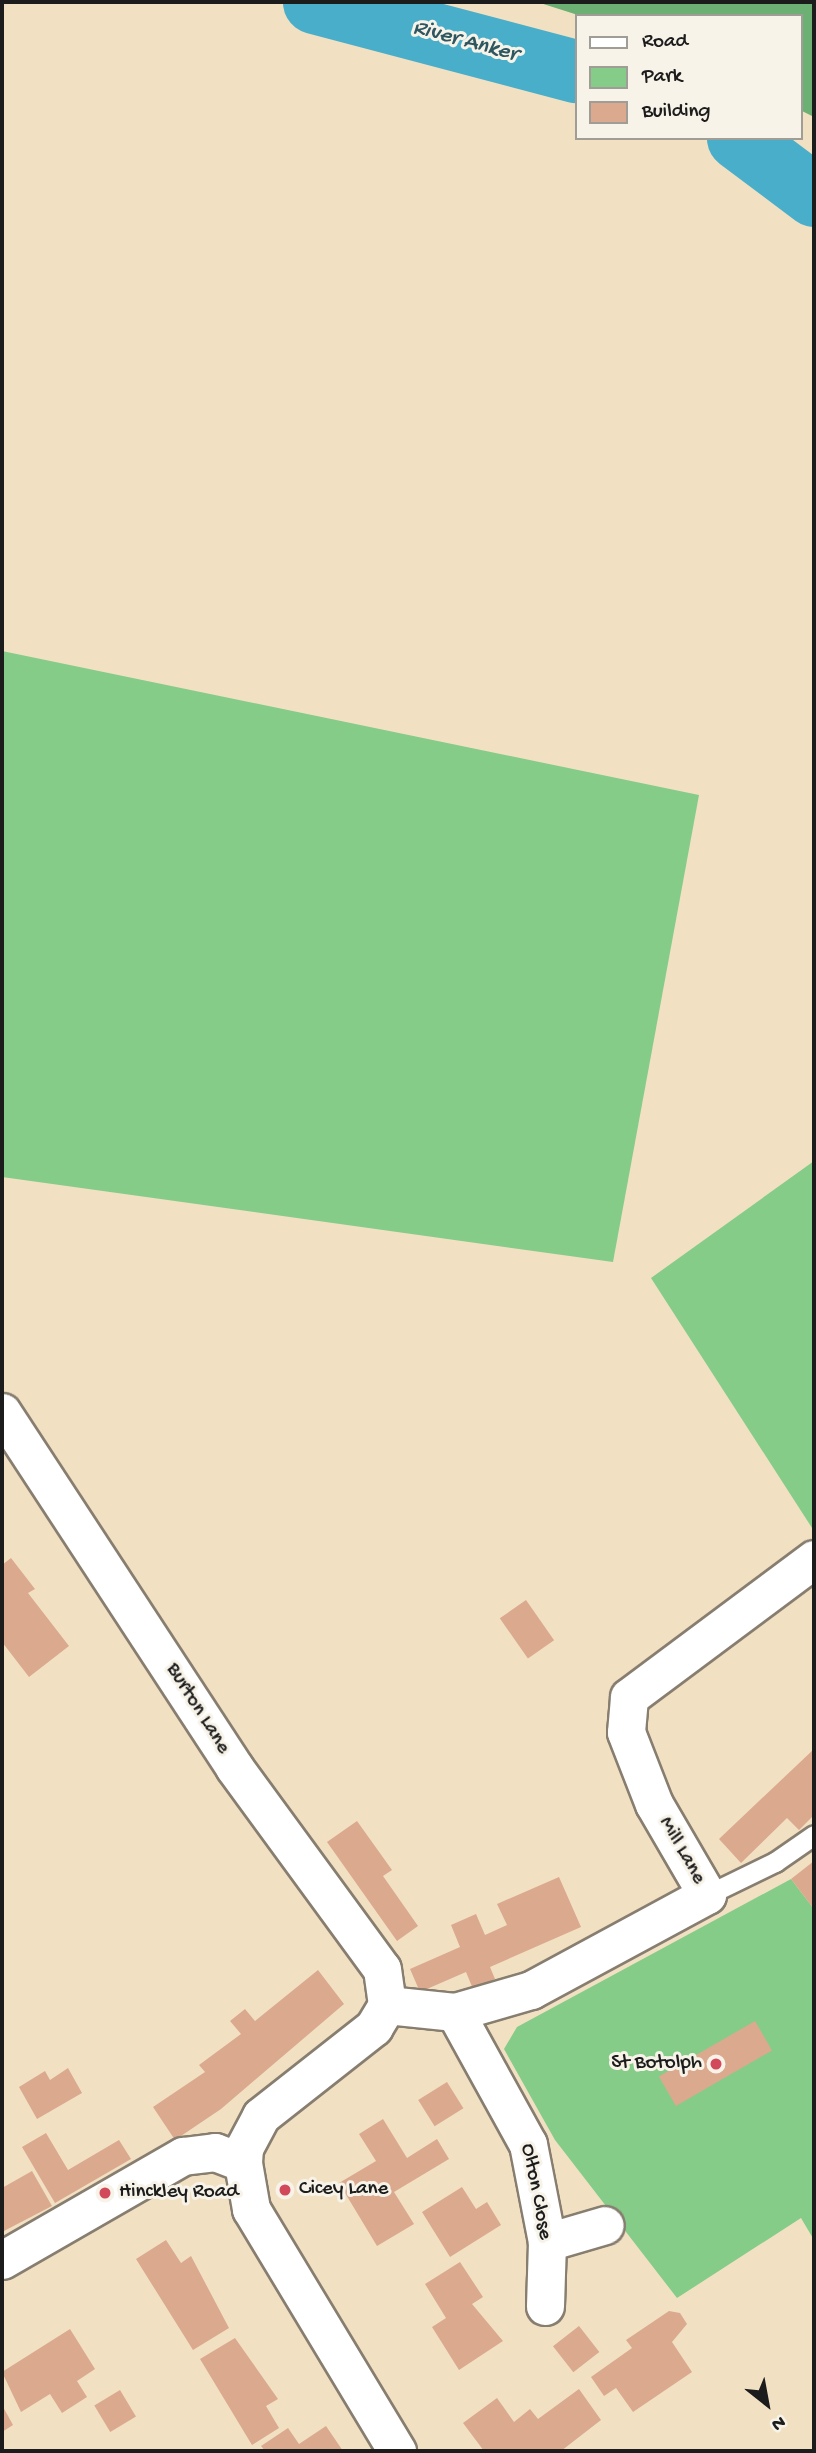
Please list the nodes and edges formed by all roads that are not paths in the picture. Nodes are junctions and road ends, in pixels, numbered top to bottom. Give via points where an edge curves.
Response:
1 (2, 1412) edge
2 (814, 1559) edge
3 (814, 1835) edge
4 (707, 1895) junction
5 (387, 2006) junction
6 (455, 2012) junction
7 (243, 2163) junction
8 (605, 2225) dead end
9 (547, 2242) junction
10 (2, 2260) edge
11 (545, 2306) dead end
12 (397, 2451) edge

1 - 5 street, Burton Lane via 234,1767 382,1969
2 - 4 street, Mill Lane via 629,1697 626,1732 649,1792
3 - 4 lane via 775,1863
4 - 6 street, Mill Lane via 531,1990
5 - 6 street, Mill Lane
5 - 7 street via 374,2027 261,2116 244,2148
6 - 9 street, Olton Close via 528,2144
7 - 10 street via 215,2152 183,2157
7 - 12 street via 251,2209
8 - 9 street
9 - 11 street, Olton Close

